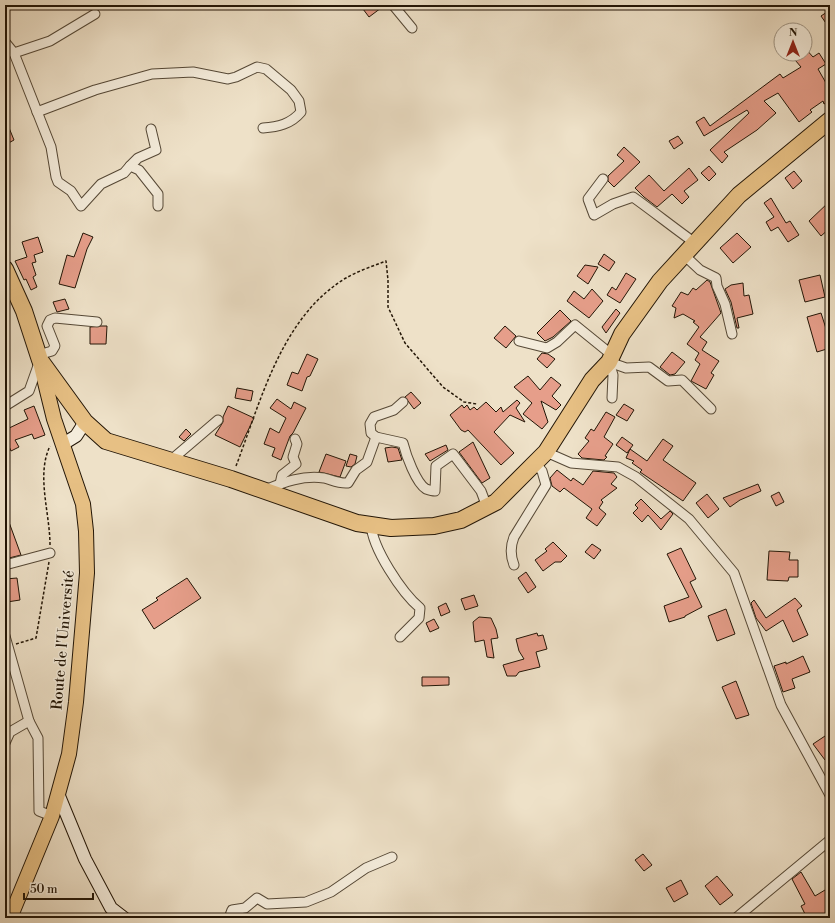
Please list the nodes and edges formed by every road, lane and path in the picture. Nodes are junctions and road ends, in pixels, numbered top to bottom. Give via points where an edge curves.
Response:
1 (393, 5) edge
2 (95, 14) dead end
3 (412, 28) dead end
4 (5, 42) edge
5 (14, 53) junction
6 (37, 112) junction
7 (830, 120) edge
8 (263, 128) dead end
9 (152, 129) dead end
10 (130, 166) junction
11 (603, 179) dead end
12 (158, 206) dead end
13 (695, 243) junction
14 (684, 255) junction
15 (5, 269) edge
16 (97, 322) dead end
17 (732, 334) dead end
18 (519, 342) dead end
19 (39, 358) junction
20 (611, 359) junction
21 (612, 398) dead end
22 (403, 402) dead end
23 (477, 404) dead end
24 (5, 406) edge
25 (711, 409) dead end
26 (218, 420) dead end
27 (85, 422) junction
28 (376, 437) junction
29 (295, 440) dead end
30 (63, 444) junction
31 (540, 458) junction
32 (170, 461) junction
33 (231, 479) junction
34 (280, 484) junction
35 (264, 491) junction
36 (487, 507) junction
37 (371, 524) junction
38 (50, 553) dead end
39 (5, 565) edge
40 (514, 565) dead end
41 (5, 636) edge
42 (400, 637) dead end
43 (29, 721) junction
44 (5, 743) edge
45 (830, 795) edge
46 (59, 796) junction
47 (52, 816) junction
48 (830, 840) edge
49 (392, 857) dead end
50 (10, 911) edge
51 (124, 918) edge
52 (229, 918) edge
53 (736, 918) edge

1 - 3 street
2 - 5 street via 50,41
4 - 5 street
5 - 6 street
6 - 8 street via 95,90 152,74 194,72 228,79 236,78 257,67 266,68 291,90 299,101 301,112 294,120 275,128
6 - 10 street via 51,147 58,182 71,191 81,206 101,184 124,173
7 - 13 highway via 739,195
9 - 10 street via 156,150 138,158
10 - 12 street via 139,170 158,194
11 - 13 street via 588,200 594,215 612,204 632,198 656,212
13 - 14 highway
14 - 17 street via 700,270 716,278
14 - 20 highway via 660,281 622,334
15 - 19 highway via 24,311
16 - 19 street via 55,318 50,320 48,326 55,346 52,351
18 - 20 street via 546,348 557,342 575,325
19 - 24 street via 29,391
19 - 27 highway
19 - 30 main road, Route de l'Université
20 - 21 street
20 - 25 street via 626,368 649,366 668,380 682,380
20 - 31 highway via 592,380
22 - 28 street via 394,410 374,417 370,424 371,433
23 - 33 path via 464,402 442,387 405,343 388,307 386,261 347,277 332,288 294,329 274,368
26 - 32 street
27 - 30 main road via 76,436
27 - 32 highway via 106,441
28 - 34 street via 367,462 356,470 348,483 341,484 324,478 305,478
28 - 36 street via 403,443 414,473 425,488 435,491 436,466 453,454 481,491
29 - 34 street via 297,444 293,457 296,464 282,475
30 - 46 main road, Route de l'Université via 83,504 87,573 76,702 69,754
31 - 36 highway via 496,502
31 - 40 street via 546,485 514,537 511,557
31 - 45 street via 618,467 636,477 689,519 734,573 781,705
32 - 33 highway
33 - 35 highway
34 - 35 street
35 - 37 highway via 357,523
36 - 37 highway via 461,520 434,526 391,528
37 - 42 street via 372,535 382,555 410,600 420,608 419,618
38 - 39 street
41 - 43 street
43 - 44 street via 10,732
43 - 47 street via 38,738 39,811
46 - 47 main road, Route de l'Université
46 - 51 main road via 86,859 111,908
47 - 50 main road, Route de l'Université
48 - 53 street
49 - 52 street via 366,868 331,892 306,902 267,904 257,898 245,908 232,910

